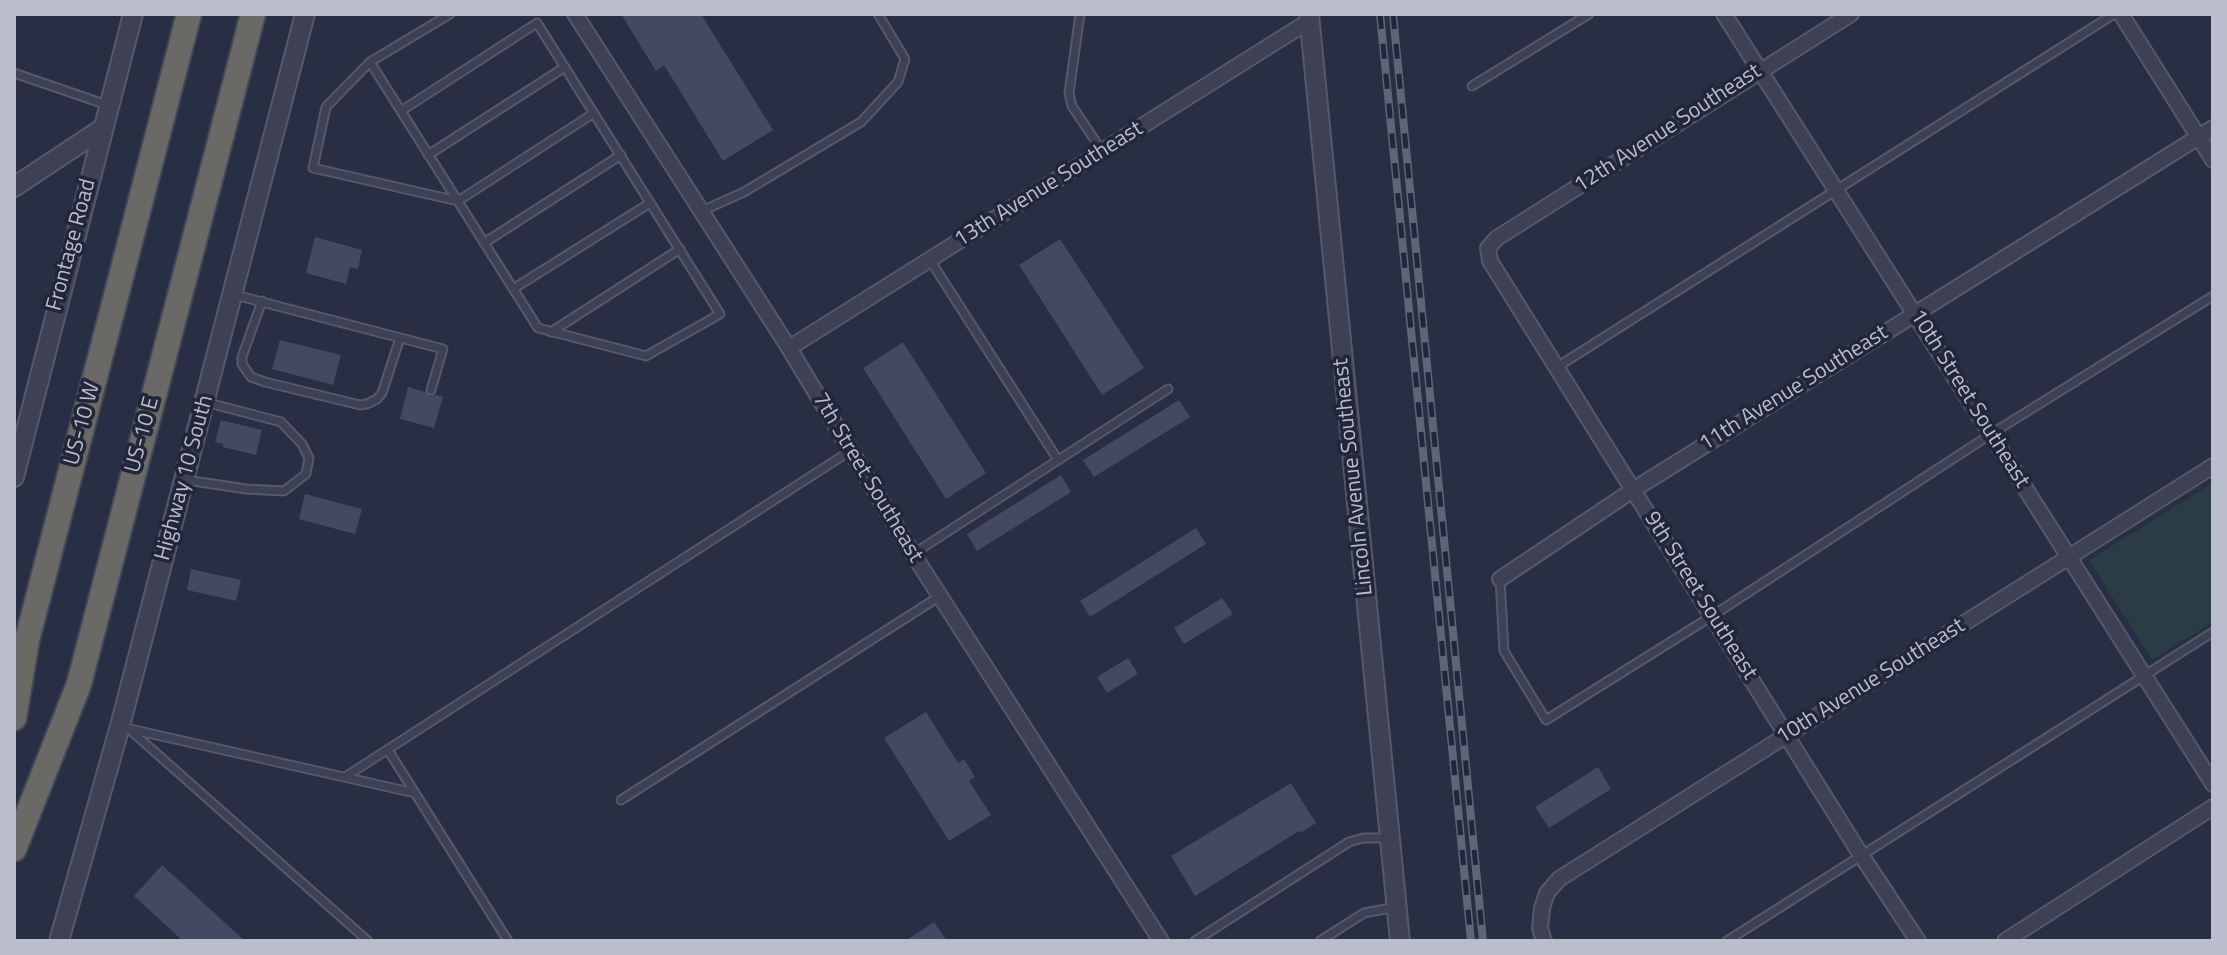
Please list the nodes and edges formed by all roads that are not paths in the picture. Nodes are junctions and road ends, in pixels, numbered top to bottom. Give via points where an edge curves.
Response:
1 (133, 14) edge
2 (189, 14) edge
3 (253, 14) edge
4 (305, 14) edge
5 (450, 14) edge
6 (575, 14) edge
7 (878, 14) edge
8 (1080, 14) edge
9 (1589, 14) edge
10 (1724, 14) edge
11 (1851, 14) edge
12 (2114, 14) edge
13 (2121, 14) edge
14 (1309, 18) edge
15 (370, 62) junction
16 (565, 67) junction
17 (1760, 70) junction
18 (14, 73) edge
19 (1472, 86) dead end
20 (109, 106) junction
21 (401, 111) junction
22 (594, 113) junction
23 (103, 128) junction
24 (2213, 128) edge
25 (2199, 137) junction
26 (1102, 151) junction
27 (428, 155) junction
28 (621, 155) junction
29 (2213, 160) edge
30 (14, 187) edge
31 (1836, 190) junction
32 (458, 201) junction
33 (650, 203) junction
34 (701, 211) junction
35 (484, 243) junction
36 (1488, 248) joint
37 (680, 249) junction
38 (930, 260) junction
39 (513, 289) junction
40 (233, 294) junction
41 (2213, 296) edge
42 (262, 301) junction
43 (1915, 314) junction
44 (551, 332) junction
45 (400, 338) junction
46 (789, 348) junction
47 (1557, 367) junction
48 (1168, 389) dead end
49 (431, 390) dead end
50 (204, 402) junction
51 (1991, 434) junction
52 (850, 451) junction
53 (1058, 460) junction
54 (2213, 466) edge
55 (14, 477) edge
56 (184, 480) junction
57 (1633, 490) junction
58 (913, 554) junction
59 (2069, 557) junction
60 (1500, 579) joint
61 (940, 596) junction
62 (1712, 616) junction
63 (2213, 632) edge
64 (2144, 676) junction
65 (14, 718) edge
66 (125, 728) junction
67 (1787, 735) junction
68 (388, 750) junction
69 (345, 777) junction
70 (2213, 784) edge
71 (415, 793) junction
72 (621, 800) dead end
73 (2213, 807) edge
74 (1390, 838) junction
75 (14, 849) edge
76 (1861, 855) junction
77 (1396, 907) junction
78 (59, 941) edge
79 (368, 941) edge
80 (508, 941) edge
81 (1161, 941) edge
82 (1195, 941) edge
83 (1320, 941) edge
84 (1400, 941) edge
85 (1544, 941) edge
86 (1727, 941) edge
87 (1918, 941) edge
88 (2005, 941) edge

1 - 20 street, Frontage Road
2 - 65 highway, US-10 W via 27,640
3 - 75 highway, US-10 E via 79,684
4 - 40 street, Highway 10 South
5 - 15 lane
6 - 34 street, 7th Street Southeast
7 - 34 lane via 905,59 898,82 861,122 744,192
8 - 26 lane via 1069,93
9 - 19 lane
10 - 17 street, 10th Street Southeast
11 - 17 street, 12th Avenue Southeast
12 - 31 lane
13 - 25 street
14 - 26 street, 13th Avenue Southeast
14 - 74 street, Lincoln Avenue Southeast
15 - 21 lane
15 - 32 lane via 326,107 313,168
16 - 21 lane via 537,23
16 - 22 lane
16 - 27 lane
17 - 31 street, 10th Street Southeast
17 - 36 street, 12th Avenue Southeast
18 - 20 lane
20 - 23 street, Frontage Road
21 - 27 lane
22 - 28 lane
22 - 32 lane
23 - 30 street
23 - 55 street, Frontage Road
24 - 25 street, 11th Avenue Southeast
25 - 29 street
25 - 43 street, 11th Avenue Southeast
26 - 38 street, 13th Avenue Southeast
27 - 32 lane
28 - 33 lane
28 - 35 lane
31 - 43 street, 10th Street Southeast
31 - 47 lane
32 - 35 lane
33 - 37 lane
33 - 39 lane
34 - 46 street, 7th Street Southeast
35 - 39 lane
36 - 47 street, 9th Street Southeast via 1490,261
37 - 44 lane
37 - 44 lane via 720,314 646,356
38 - 46 street, 13th Avenue Southeast
38 - 53 lane
39 - 44 lane via 538,328
40 - 42 lane
40 - 50 street, Highway 10 South
41 - 51 lane
42 - 45 lane
42 - 45 lane via 242,364 251,377 265,382 367,404 382,393
43 - 51 street, 10th Street Southeast
43 - 57 street, 11th Avenue Southeast
45 - 49 lane via 443,349
46 - 52 street, 7th Street Southeast
47 - 57 street, 9th Street Southeast
48 - 53 lane
50 - 56 street, Highway 10 South
50 - 56 lane via 281,422 309,458 306,474 284,491
51 - 59 street, 10th Street Southeast
51 - 62 lane
52 - 58 street, 7th Street Southeast
52 - 68 lane
53 - 58 lane
54 - 59 street, 10th Avenue Southeast
56 - 66 street, Highway 10 South
57 - 60 street, 11th Avenue Southeast
57 - 62 street, 9th Street Southeast
58 - 61 street, 7th Street Southeast
59 - 64 street, 10th Street Southeast
59 - 67 street, 10th Avenue Southeast
60 - 62 lane via 1504,651 1546,720
61 - 72 lane
61 - 81 street, 7th Street Southeast
62 - 67 street, 9th Street Southeast
63 - 64 lane
64 - 70 street, 10th Street Southeast
64 - 76 lane
66 - 69 lane
66 - 78 street, Highway 10 South
66 - 79 lane
67 - 76 street, 9th Street Southeast
67 - 85 street, 10th Avenue Southeast via 1559,879 1542,908
68 - 69 lane
68 - 71 lane
69 - 71 lane
71 - 80 lane
73 - 88 street
74 - 77 street, Lincoln Avenue Southeast
74 - 82 lane via 1349,842
76 - 86 lane
76 - 87 street, 9th Street Southeast
77 - 83 lane via 1364,913
77 - 84 street, Lincoln Avenue Southeast

